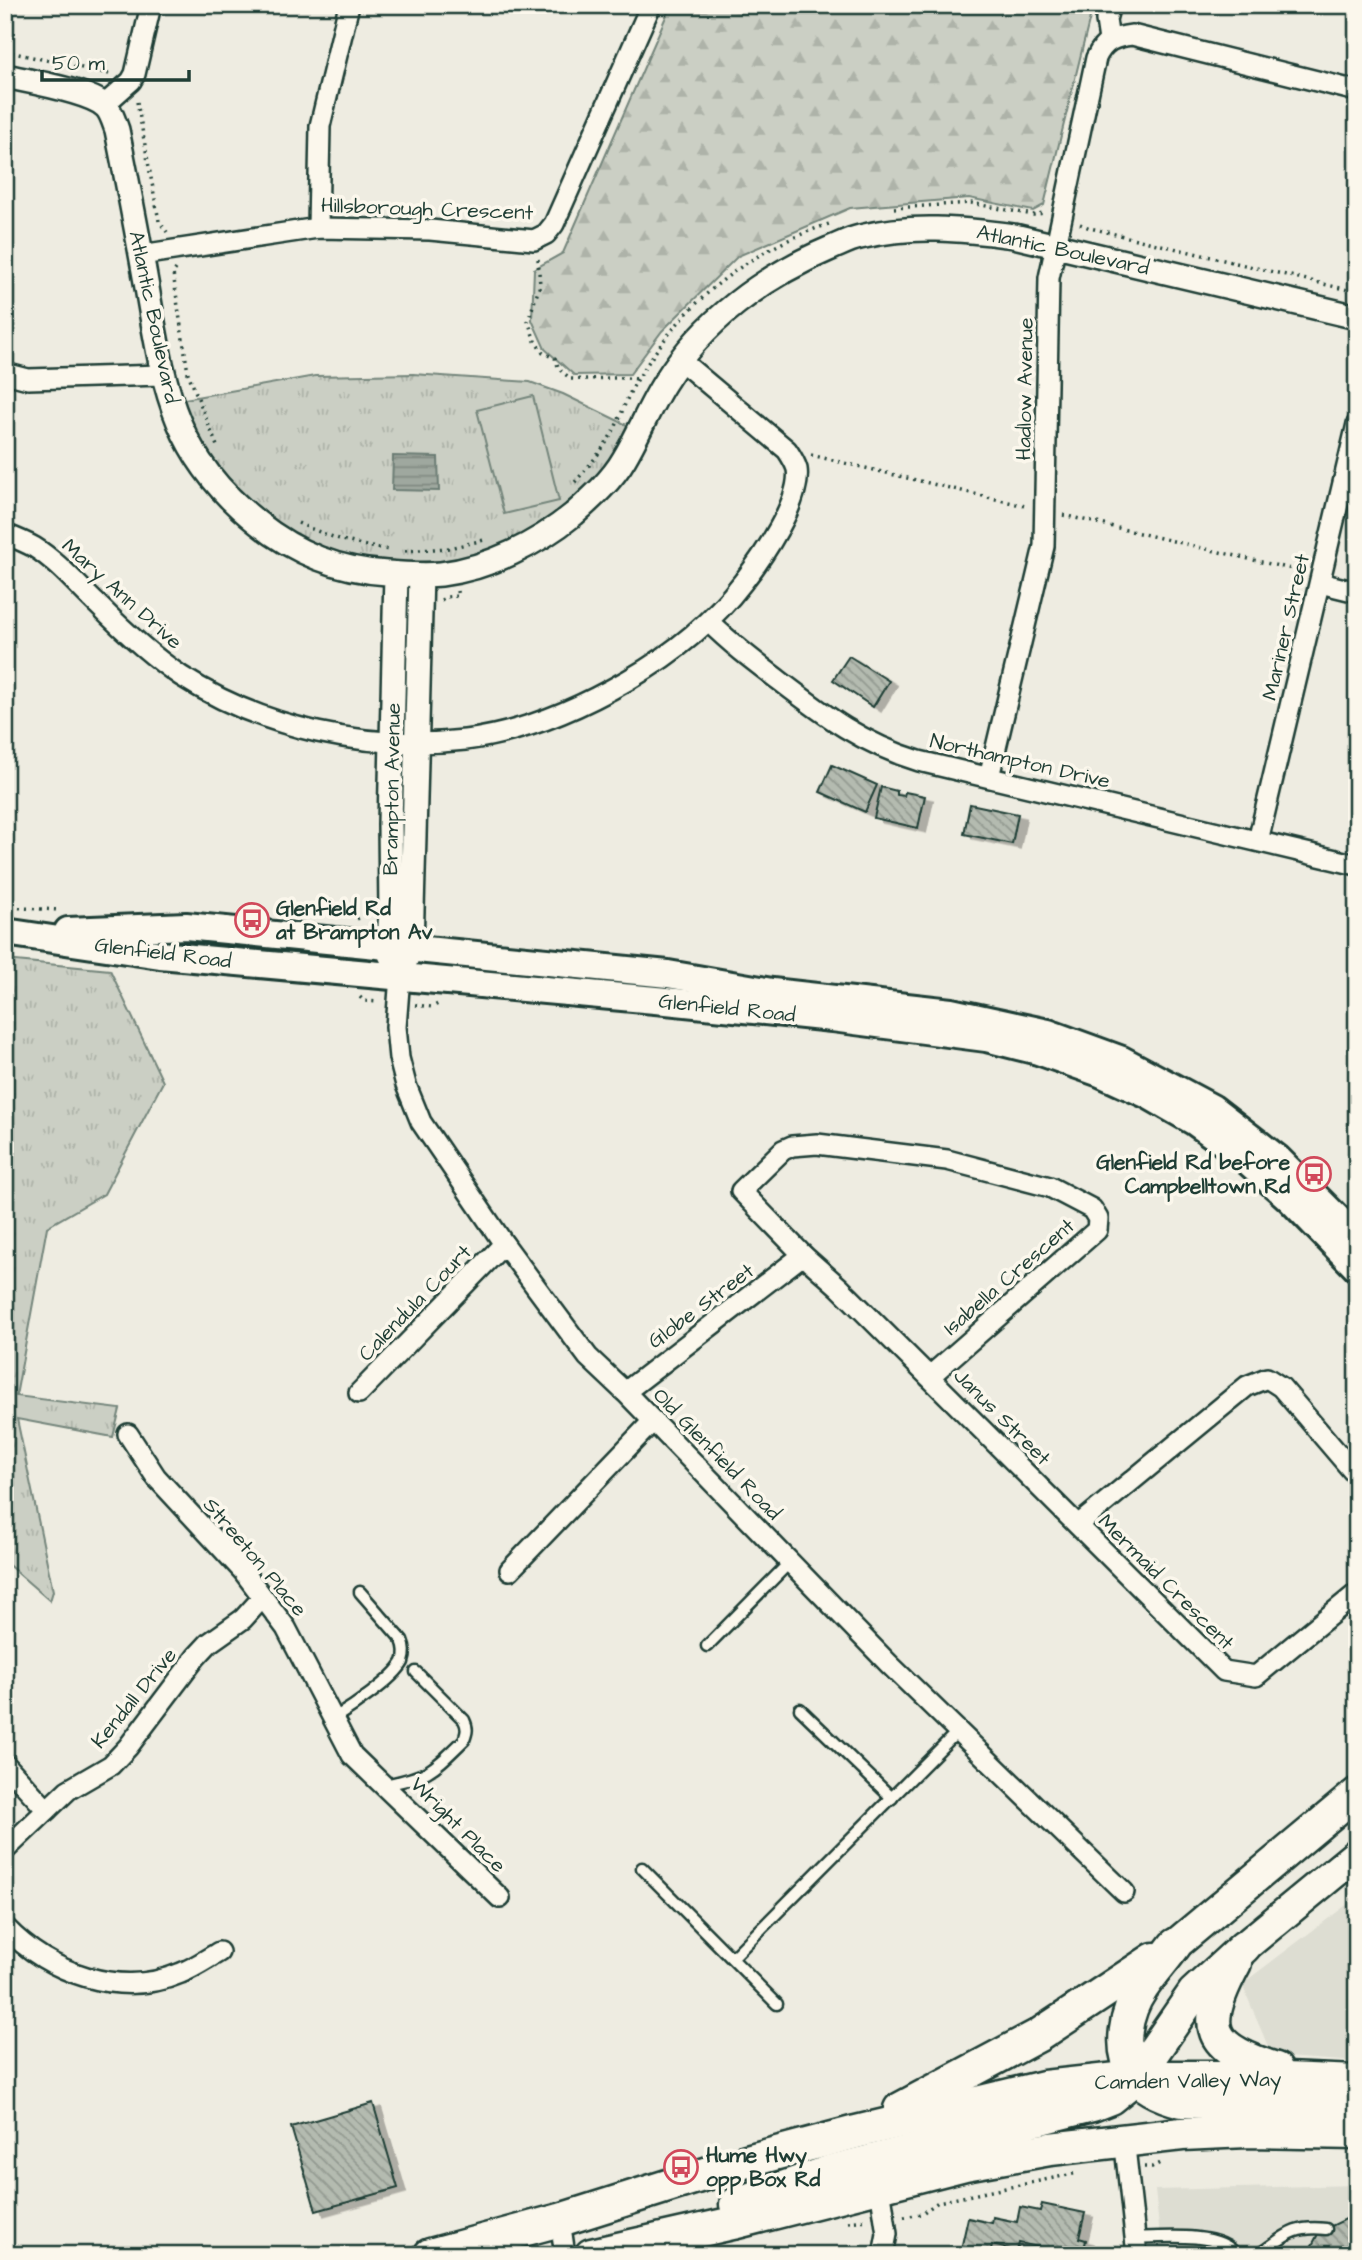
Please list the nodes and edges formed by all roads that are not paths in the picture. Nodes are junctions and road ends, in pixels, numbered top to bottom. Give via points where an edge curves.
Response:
1 (151, 5) edge
2 (349, 5) edge
3 (651, 5) edge
4 (1110, 5) edge
5 (1109, 40) junction
6 (5, 76) edge
7 (1357, 90) edge
8 (104, 105) junction
9 (318, 228) junction
10 (1056, 246) junction
11 (141, 255) junction
12 (1357, 317) edge
13 (680, 360) junction
14 (5, 373) edge
15 (162, 375) junction
16 (1357, 424) edge
17 (5, 534) edge
18 (396, 574) junction
19 (421, 575) junction
20 (1320, 583) junction
21 (1357, 592) edge
22 (709, 622) junction
23 (393, 742) junction
24 (417, 743) junction
25 (989, 777) junction
26 (1258, 841) junction
27 (1357, 865) edge
28 (15, 933) edge
29 (400, 946) junction
30 (400, 976) junction
31 (1357, 1238) edge
32 (504, 1244) junction
33 (803, 1255) junction
34 (1357, 1268) edge
35 (929, 1377) junction
36 (625, 1392) junction
37 (359, 1393) dead end
38 (653, 1420) junction
39 (128, 1434) dead end
40 (1357, 1476) edge
41 (1078, 1525) junction
42 (790, 1562) junction
43 (510, 1570) dead end
44 (360, 1592) dead end
45 (1357, 1593) edge
46 (262, 1598) junction
47 (707, 1646) dead end
48 (416, 1672) dead end
49 (800, 1709) dead end
50 (333, 1719) junction
51 (958, 1731) junction
52 (5, 1763) edge
53 (384, 1785) junction
54 (1357, 1793) edge
55 (892, 1798) junction
56 (47, 1810) junction
57 (5, 1850) edge
58 (1357, 1854) edge
59 (642, 1868) dead end
60 (1124, 1892) dead end
61 (500, 1898) dead end
62 (5, 1927) edge
63 (1175, 1945) junction
64 (1244, 1947) junction
65 (219, 1952) dead end
66 (732, 1958) junction
67 (777, 2004) dead end
68 (1136, 2077) junction
69 (1306, 2079) junction
70 (1357, 2082) edge
71 (1357, 2107) edge
72 (856, 2132) junction
73 (1357, 2133) edge
74 (1124, 2138) junction
75 (880, 2187) junction
76 (560, 2220) junction
77 (1326, 2229) dead end
78 (1136, 2246) edge
79 (594, 2254) edge
80 (430, 2255) edge
81 (565, 2255) edge
82 (883, 2255) edge
83 (1236, 2255) edge
84 (1258, 2255) edge

1 - 8 street via 135,74
2 - 9 street via 320,126
3 - 9 street, Hillsborough Crescent via 546,234 534,240 430,230
4 - 5 street, Hadlow Avenue
5 - 7 street via 1132,35
5 - 10 street, Hadlow Avenue via 1096,58
6 - 8 street via 79,94
8 - 11 street, Atlantic Boulevard via 117,130
9 - 11 street, Hillsborough Crescent
10 - 12 street, Atlantic Boulevard
10 - 13 street, Atlantic Boulevard via 965,229 920,228 859,237 765,281 722,314
10 - 25 street, Hadlow Avenue via 1049,278 1044,546
11 - 15 street, Atlantic Boulevard
13 - 19 street, Atlantic Boulevard via 622,463 571,516 499,558 443,574
13 - 22 street, Mary Ann Drive via 787,450 797,470 791,501 777,533
14 - 15 street via 28,379
15 - 18 street, Atlantic Boulevard via 176,416 202,467 241,510 312,557
16 - 20 street, Mariner Street
17 - 23 street, Mary Ann Drive via 34,547 139,644 203,689 273,720
18 - 19 street, Atlantic Boulevard
18 - 23 street, Brampton Avenue
19 - 24 street, Brampton Avenue
20 - 21 street
20 - 26 street, Mariner Street
22 - 24 street, Mary Ann Drive via 657,663 579,706 522,727 467,740
22 - 25 street, Northampton Drive via 825,716 869,743 919,761
23 - 24 street, Mary Ann Drive
23 - 29 street, Brampton Avenue via 391,912
24 - 29 street, Brampton Avenue
25 - 26 street, Northampton Drive
26 - 27 street, Northampton Drive
28 - 29 main road, Glenfield Road via 186,926
28 - 30 main road, Glenfield Road via 160,955
29 - 30 street, Brampton Avenue via 388,950
29 - 31 main road, Glenfield Road via 668,974 772,992 951,1012 1048,1033 1122,1060 1212,1108 1278,1158
30 - 32 street, Old Glenfield Road via 396,1027 406,1085 421,1122
30 - 34 main road, Glenfield Road via 832,1018 986,1038 1038,1051 1149,1095 1195,1122 1289,1198
32 - 36 street, Old Glenfield Road via 589,1357
32 - 37 street, Calendula Court
33 - 35 street, Janus Street
33 - 35 street, Isabella Crescent via 741,1191 792,1146 817,1144 947,1160 1050,1187 1092,1209 1098,1219 1097,1230
33 - 36 street, Globe Street
35 - 41 street, Janus Street
36 - 38 street, Old Glenfield Road
38 - 42 street, Old Glenfield Road
38 - 43 street
39 - 46 street, Streeton Place via 156,1477
40 - 41 street, Mermaid Crescent via 1282,1387 1267,1378 1247,1387
41 - 45 street, Mermaid Crescent via 1224,1671 1256,1676
42 - 47 lane
42 - 51 street, Old Glenfield Road
44 - 50 lane via 402,1640 405,1655 396,1670 361,1702
46 - 50 street, Streeton Place via 301,1653
46 - 56 street, Kendall Drive via 203,1650 111,1765 68,1790
48 - 53 lane via 464,1720 467,1734 428,1773
49 - 55 lane
50 - 53 street, Streeton Place via 352,1755
51 - 55 lane
51 - 60 street, Old Glenfield Road
52 - 56 street
53 - 61 street, Wright Place
54 - 63 main road
55 - 66 lane
56 - 57 street, Kendall Drive
58 - 64 main road
59 - 66 lane
62 - 65 street via 23,1946 88,1979 158,1980 182,1973
63 - 68 highway via 1141,1990 1126,2026 1125,2045
63 - 72 highway via 1039,2035
64 - 68 highway via 1194,1993
64 - 69 highway via 1218,1994 1214,2028 1222,2044 1235,2054
66 - 67 lane
68 - 69 highway, Camden Valley Way
68 - 71 highway via 1164,2096 1182,2101
68 - 72 highway, Camden Valley Way via 1044,2087
68 - 79 highway via 1092,2105 832,2171
69 - 70 highway, Camden Valley Way
72 - 76 highway
73 - 74 highway via 1247,2131
74 - 75 highway via 965,2164
74 - 78 street
75 - 79 highway
75 - 82 street via 887,2234
76 - 80 highway
76 - 81 street
77 - 84 lane via 1298,2228
78 - 83 lane via 1171,2237 1228,2245

